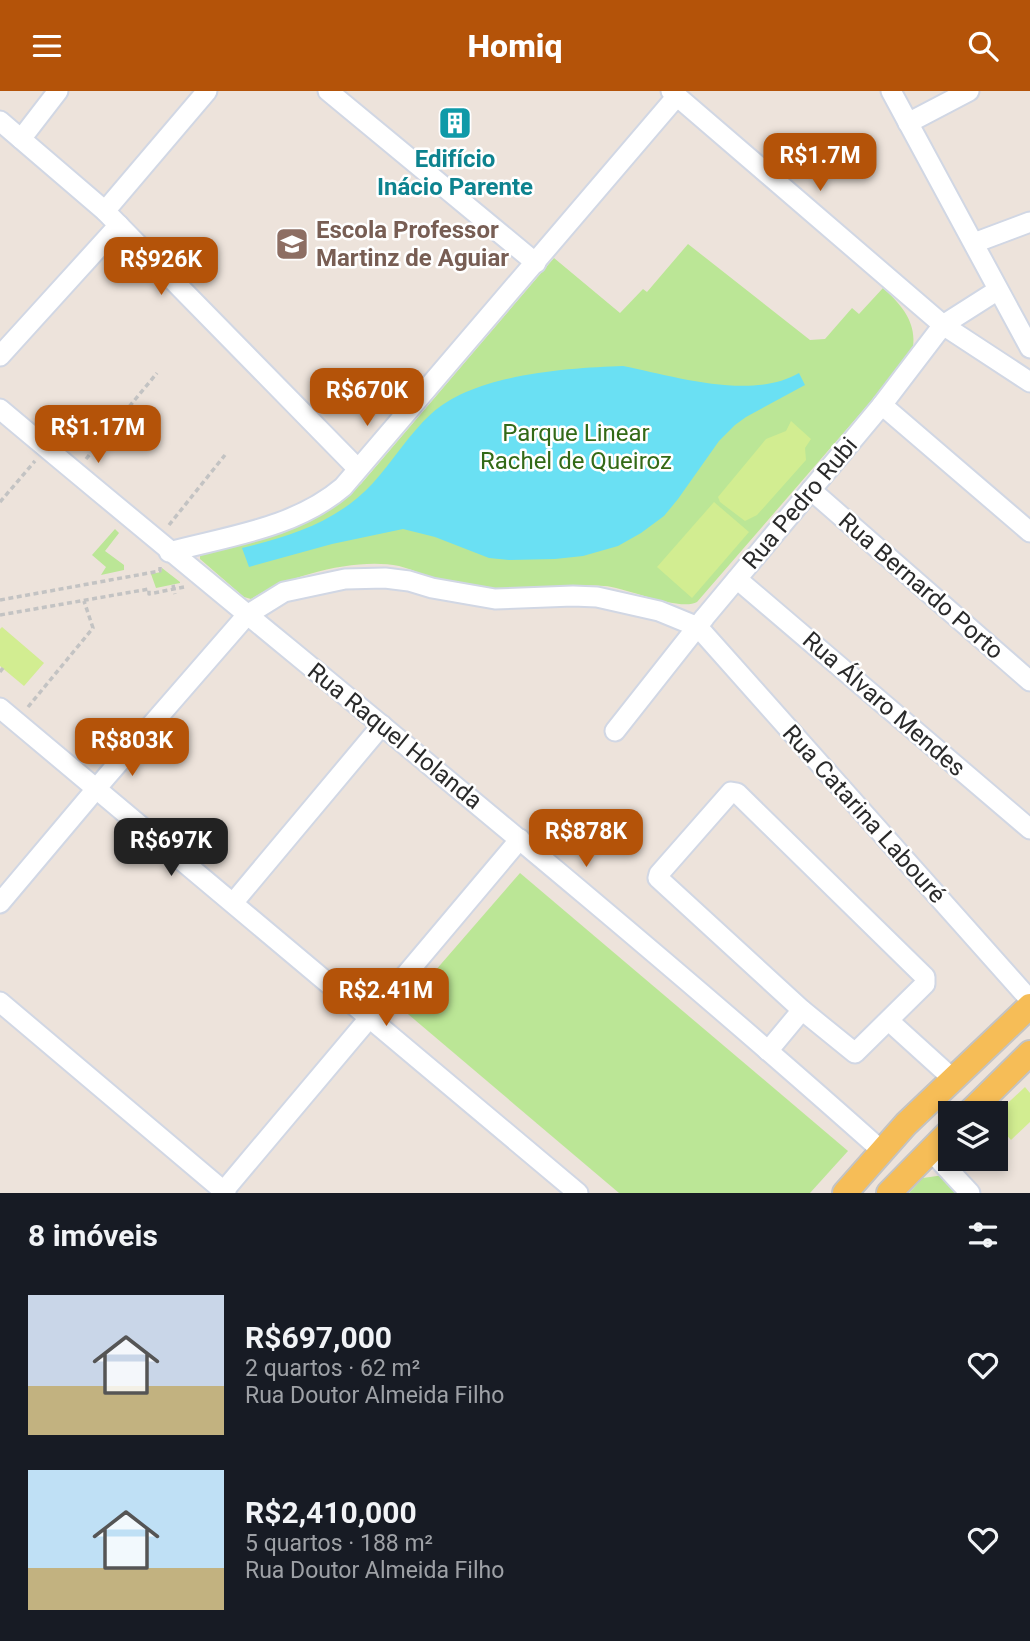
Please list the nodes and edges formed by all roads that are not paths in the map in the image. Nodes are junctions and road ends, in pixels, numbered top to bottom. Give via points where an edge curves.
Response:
1 (58, 91) edge
2 (207, 91) edge
3 (328, 91) edge
4 (891, 91) edge
5 (969, 91) edge
6 (674, 94) edge
7 (0, 121) edge
8 (908, 123) junction
9 (21, 139) junction
10 (112, 218) junction
11 (1030, 222) edge
12 (974, 243) junction
13 (536, 263) junction
14 (998, 290) junction
15 (943, 325) junction
16 (1030, 348) edge
17 (0, 356) edge
18 (1030, 382) edge
19 (882, 405) junction
20 (0, 409) edge
21 (358, 469) junction
22 (811, 490) junction
23 (1030, 532) edge
24 (166, 557) junction
25 (737, 579) junction
26 (247, 615) junction
27 (698, 627) junction
28 (1030, 681) edge
29 (0, 708) edge
30 (382, 725) junction
31 (615, 731) dead end
32 (95, 789) junction
33 (1030, 829) edge
34 (520, 839) junction
35 (233, 902) junction
36 (0, 903) edge
37 (1030, 1000) edge
38 (0, 1002) edge
39 (1030, 1006) edge
40 (802, 1010) junction
41 (369, 1016) junction
42 (889, 1021) junction
43 (768, 1051) junction
44 (1030, 1053) edge
45 (952, 1078) junction
46 (981, 1101) edge
47 (938, 1144) edge
48 (881, 1150) junction
49 (931, 1151) junction
50 (224, 1192) edge
51 (578, 1193) edge
52 (845, 1193) edge
53 (889, 1193) edge
54 (970, 1193) edge

1 - 9 street
2 - 10 street
3 - 13 street
4 - 8 street
5 - 8 street
6 - 13 street
6 - 15 street
7 - 9 street
8 - 12 street
9 - 10 street
10 - 17 street
10 - 21 street
11 - 12 street
12 - 14 street
13 - 21 street
14 - 15 street, Rua Pedro Rubi
14 - 16 street
15 - 18 street
15 - 19 street, Rua Pedro Rubi
19 - 22 street, Rua Pedro Rubi
19 - 23 street
20 - 24 street, Rua Raquel Holanda
21 - 24 street via 331,496 292,518
22 - 25 street, Rua Pedro Rubi
22 - 28 street, Rua Bernardo Porto
24 - 26 street, Rua Raquel Holanda
25 - 27 street, Rua Pedro Rubi
25 - 33 street, Rua Álvaro Mendes
26 - 27 street via 284,592 362,577 409,581 495,599 606,599 659,611
26 - 30 street, Rua Raquel Holanda
26 - 32 street
27 - 31 street, Rua Pedro Rubi
27 - 37 street, Rua Catarina Labouré
29 - 32 street
30 - 34 street, Rua Raquel Holanda
30 - 35 street
32 - 35 street
32 - 36 street
34 - 41 street
34 - 43 street, Rua Raquel Holanda
35 - 41 street
38 - 50 street
39 - 45 main road
40 - 42 street via 852,1053
40 - 42 street via 658,878 731,792 925,977 925,984
40 - 43 street
41 - 50 street
41 - 51 street
42 - 45 street
43 - 48 street, Rua Raquel Holanda
44 - 46 main road
45 - 48 main road
47 - 49 main road
48 - 52 main road
49 - 53 main road
49 - 54 street

